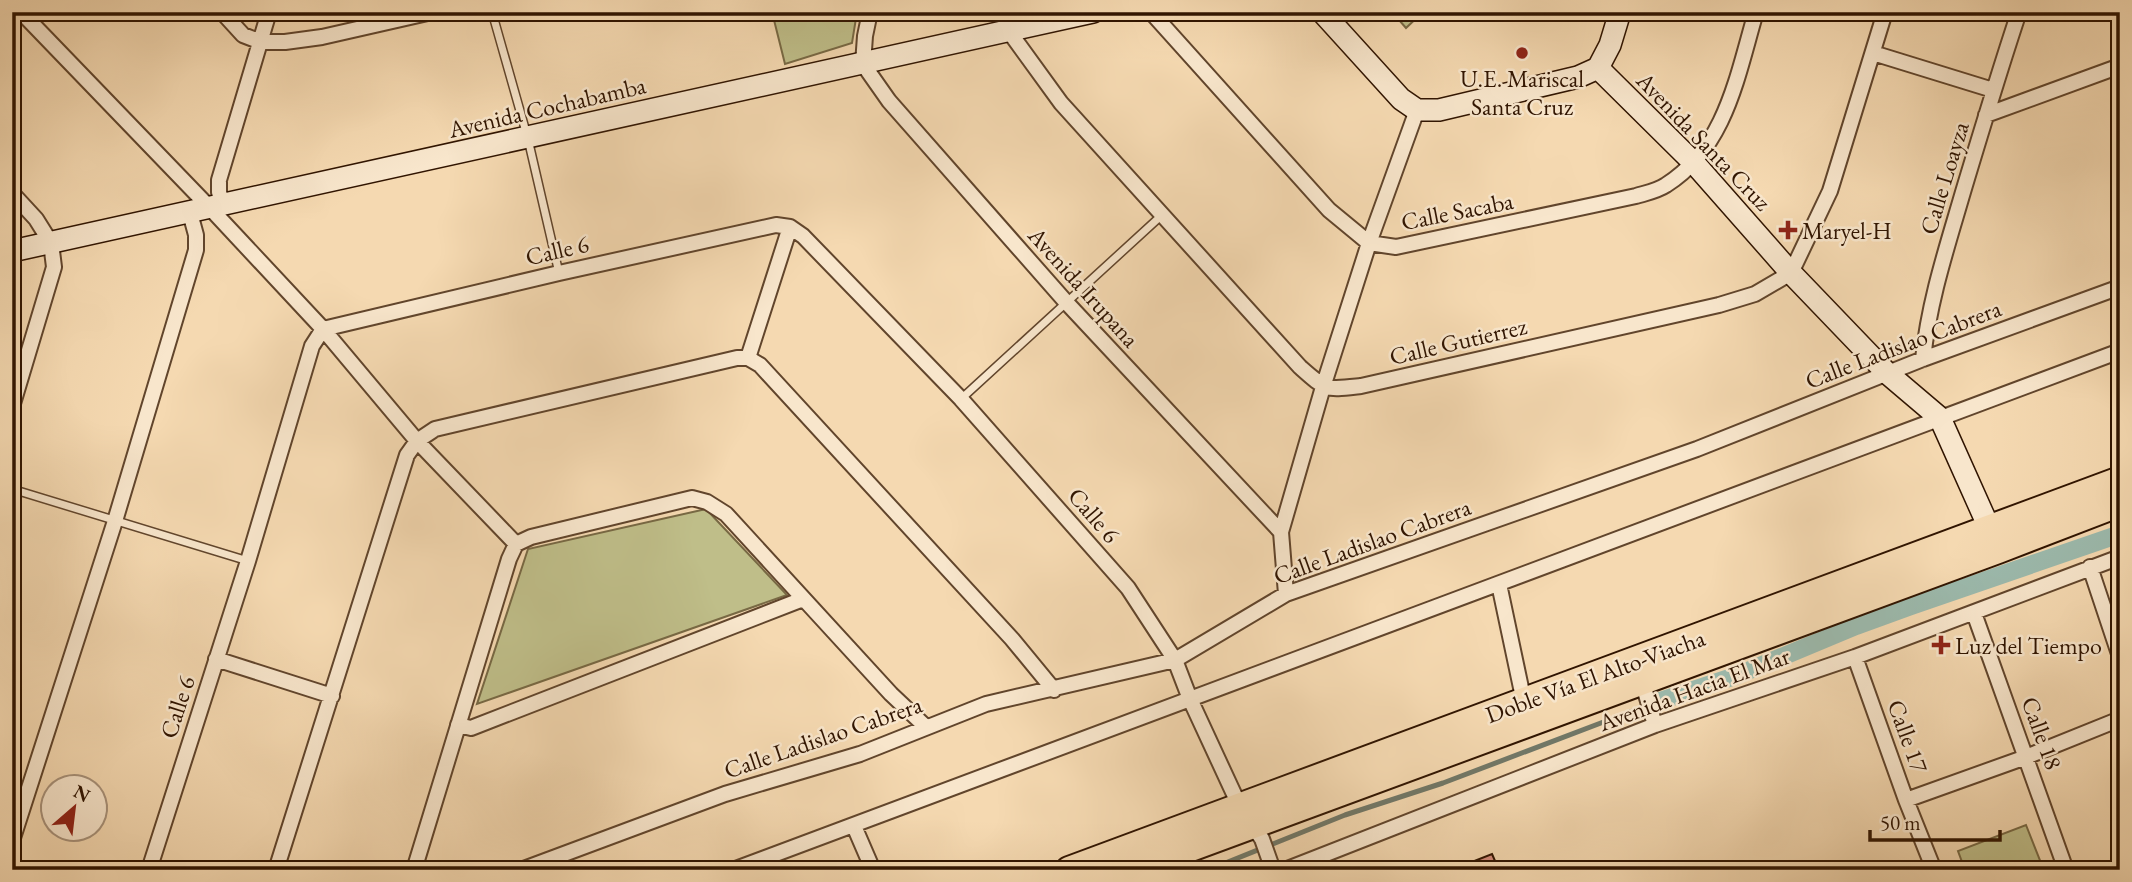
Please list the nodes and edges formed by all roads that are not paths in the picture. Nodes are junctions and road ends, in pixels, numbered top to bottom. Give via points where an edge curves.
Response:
1 (21, 12) edge
2 (222, 12) edge
3 (269, 12) edge
4 (432, 12) edge
5 (492, 12) edge
6 (870, 12) edge
7 (1093, 12) edge
8 (1151, 12) edge
9 (1322, 12) edge
10 (1619, 12) edge
11 (1756, 12) edge
12 (1885, 12) edge
13 (2019, 12) edge
14 (1007, 21) edge
15 (261, 42) junction
16 (1873, 53) junction
17 (863, 64) junction
18 (2120, 66) edge
19 (1598, 68) junction
20 (1993, 90) junction
21 (1416, 110) junction
22 (1986, 115) junction
23 (528, 139) junction
24 (1695, 164) junction
25 (12, 193) edge
26 (207, 209) junction
27 (1162, 214) junction
28 (790, 227) junction
29 (51, 243) junction
30 (1369, 243) junction
31 (12, 251) edge
32 (559, 273) junction
33 (1791, 273) junction
34 (2120, 287) edge
35 (1066, 302) junction
36 (323, 329) junction
37 (2120, 351) edge
38 (748, 358) junction
39 (1923, 359) junction
40 (1887, 373) junction
41 (1323, 387) junction
42 (961, 399) junction
43 (12, 407) edge
44 (1940, 418) junction
45 (417, 441) junction
46 (2120, 480) edge
47 (12, 489) edge
48 (2120, 503) edge
49 (115, 521) junction
50 (1281, 532) junction
51 (1994, 540) junction
52 (516, 544) junction
53 (2120, 557) edge
54 (248, 562) junction
55 (2090, 568) junction
56 (1499, 584) junction
57 (1286, 594) junction
58 (803, 599) junction
59 (1974, 613) junction
60 (1855, 657) junction
61 (2120, 657) edge
62 (216, 659) junction
63 (1175, 660) junction
64 (1642, 681) junction
65 (1054, 690) junction
66 (332, 696) junction
67 (1190, 699) junction
68 (1524, 702) junction
69 (2120, 719) edge
70 (458, 725) junction
71 (1655, 726) junction
72 (926, 727) junction
73 (2026, 757) junction
74 (1906, 800) junction
75 (1252, 823) junction
76 (854, 826) junction
77 (14, 832) edge
78 (1271, 863) edge
79 (149, 870) edge
80 (276, 870) edge
81 (414, 870) edge
82 (522, 870) edge
83 (733, 870) edge
84 (873, 870) edge
85 (1069, 870) edge
86 (1131, 870) edge
87 (1285, 870) edge
88 (1934, 870) edge
89 (2066, 870) edge

1 - 26 street
2 - 15 street via 243,35
3 - 15 street
4 - 15 street via 322,37
5 - 23 lane
6 - 17 street
7 - 14 street, Avenida Cochabamba
8 - 30 street, Calle Sacaba via 1329,210
9 - 21 street
10 - 19 street
11 - 24 street, Calle Sacaba via 1727,110
12 - 16 street
13 - 20 street, Calle Loayza
14 - 17 street, Avenida Cochabamba
14 - 27 street via 1061,103
15 - 26 street
16 - 20 street
16 - 33 street via 1830,191
17 - 23 street, Avenida Cochabamba
17 - 35 street, Avenida Irupana via 939,160
18 - 22 street
19 - 21 street via 1578,77 1452,107
19 - 24 street, Avenida Santa Cruz
20 - 22 street, Calle Loayza
21 - 30 street
22 - 39 street, Calle Loayza via 1934,292
23 - 26 street, Avenida Cochabamba
23 - 32 lane
24 - 30 street, Calle Sacaba via 1664,187 1636,196 1396,247
24 - 33 street, Avenida Santa Cruz
25 - 29 street
26 - 29 street, Avenida Cochabamba
26 - 36 street
26 - 49 street
27 - 35 lane
27 - 41 street
28 - 32 street, Calle 6 via 776,225
28 - 38 street
28 - 42 street, Calle 6
29 - 31 street, Avenida Cochabamba
29 - 43 street via 54,267
30 - 41 street
32 - 36 street, Calle 6
33 - 40 street, Avenida Santa Cruz
33 - 41 street, Calle Gutierrez via 1755,294 1719,305 1361,386
34 - 39 street, Calle Ladislao Cabrera
35 - 42 lane
35 - 50 street, Avenida Irupana
36 - 45 street
36 - 54 street, Calle 6 via 312,346
37 - 44 street
38 - 45 street via 435,429
38 - 65 street via 760,365 1013,639
39 - 40 street, Calle Ladislao Cabrera
40 - 44 street, Avenida Santa Cruz
40 - 57 street, Calle Ladislao Cabrera via 1697,449
41 - 50 street
42 - 63 street, Calle 6 via 1128,587
44 - 51 street
44 - 56 street
45 - 52 street
45 - 66 street via 407,455
46 - 51 highway, Doble Vía El Alto-Viacha
47 - 49 lane
48 - 51 highway, Doble Vía El Alto-Viacha
49 - 54 lane
49 - 77 street
50 - 57 street
51 - 64 highway, Doble Vía El Alto-Viacha
51 - 68 highway, Doble Vía El Alto-Viacha
52 - 58 street via 692,498 726,514
52 - 70 street
53 - 55 street, Avenida Hacia El Mar
54 - 62 street, Calle 6
55 - 59 street, Avenida Hacia El Mar
55 - 61 street
56 - 67 street
56 - 68 street
57 - 63 street, Calle Ladislao Cabrera
58 - 70 street via 471,728
58 - 72 street
59 - 60 street, Avenida Hacia El Mar
59 - 73 street, Calle 18
60 - 71 street, Avenida Hacia El Mar
60 - 74 street, Calle 17
62 - 66 street
62 - 79 street, Calle 6
63 - 65 street, Calle Ladislao Cabrera
63 - 67 street, Calle 6
64 - 71 street
64 - 75 highway, Doble Vía El Alto-Viacha
65 - 72 street, Calle Ladislao Cabrera via 986,704
66 - 80 street
67 - 75 street, Calle 6
67 - 76 street
68 - 75 highway, Doble Vía El Alto-Viacha
69 - 73 street
70 - 81 street
71 - 87 street, Avenida Hacia El Mar
72 - 82 street, Calle Ladislao Cabrera via 860,754 724,794
73 - 74 street
73 - 89 street, Calle 18
74 - 88 street, Calle 17
75 - 78 street, Calle 6
75 - 85 highway, Doble Vía El Alto-Viacha
75 - 86 highway, Doble Vía El Alto-Viacha
76 - 83 street
76 - 84 street

